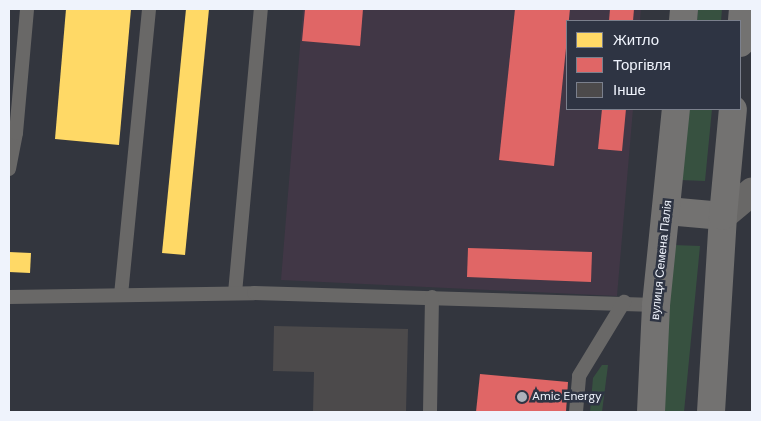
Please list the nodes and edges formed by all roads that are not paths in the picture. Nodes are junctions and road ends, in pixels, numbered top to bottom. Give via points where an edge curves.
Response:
1 (27, 9) edge
2 (150, 9) edge
3 (261, 9) edge
4 (743, 9) edge
5 (741, 31) edge
6 (676, 110) edge
7 (733, 110) edge
8 (9, 169) edge
9 (752, 192) edge
10 (668, 211) junction
11 (723, 216) junction
12 (235, 293) junction
13 (121, 295) junction
14 (9, 297) edge
15 (432, 298) junction
16 (624, 302) junction
17 (656, 304) junction
18 (430, 412) edge
19 (576, 412) edge
20 (651, 412) edge
21 (711, 412) edge

1 - 8 lane via 16,133
2 - 13 lane
3 - 12 lane
4 - 5 main road
6 - 10 main road, вулиця Семена Палія
7 - 11 main road
9 - 11 street
10 - 11 main road
10 - 17 main road, вулиця Семена Палія
11 - 21 main road
12 - 13 lane
12 - 15 lane
13 - 14 lane
15 - 16 lane
15 - 18 lane
16 - 17 lane
16 - 19 lane via 579,376
17 - 20 main road, вулиця Семена Палія

